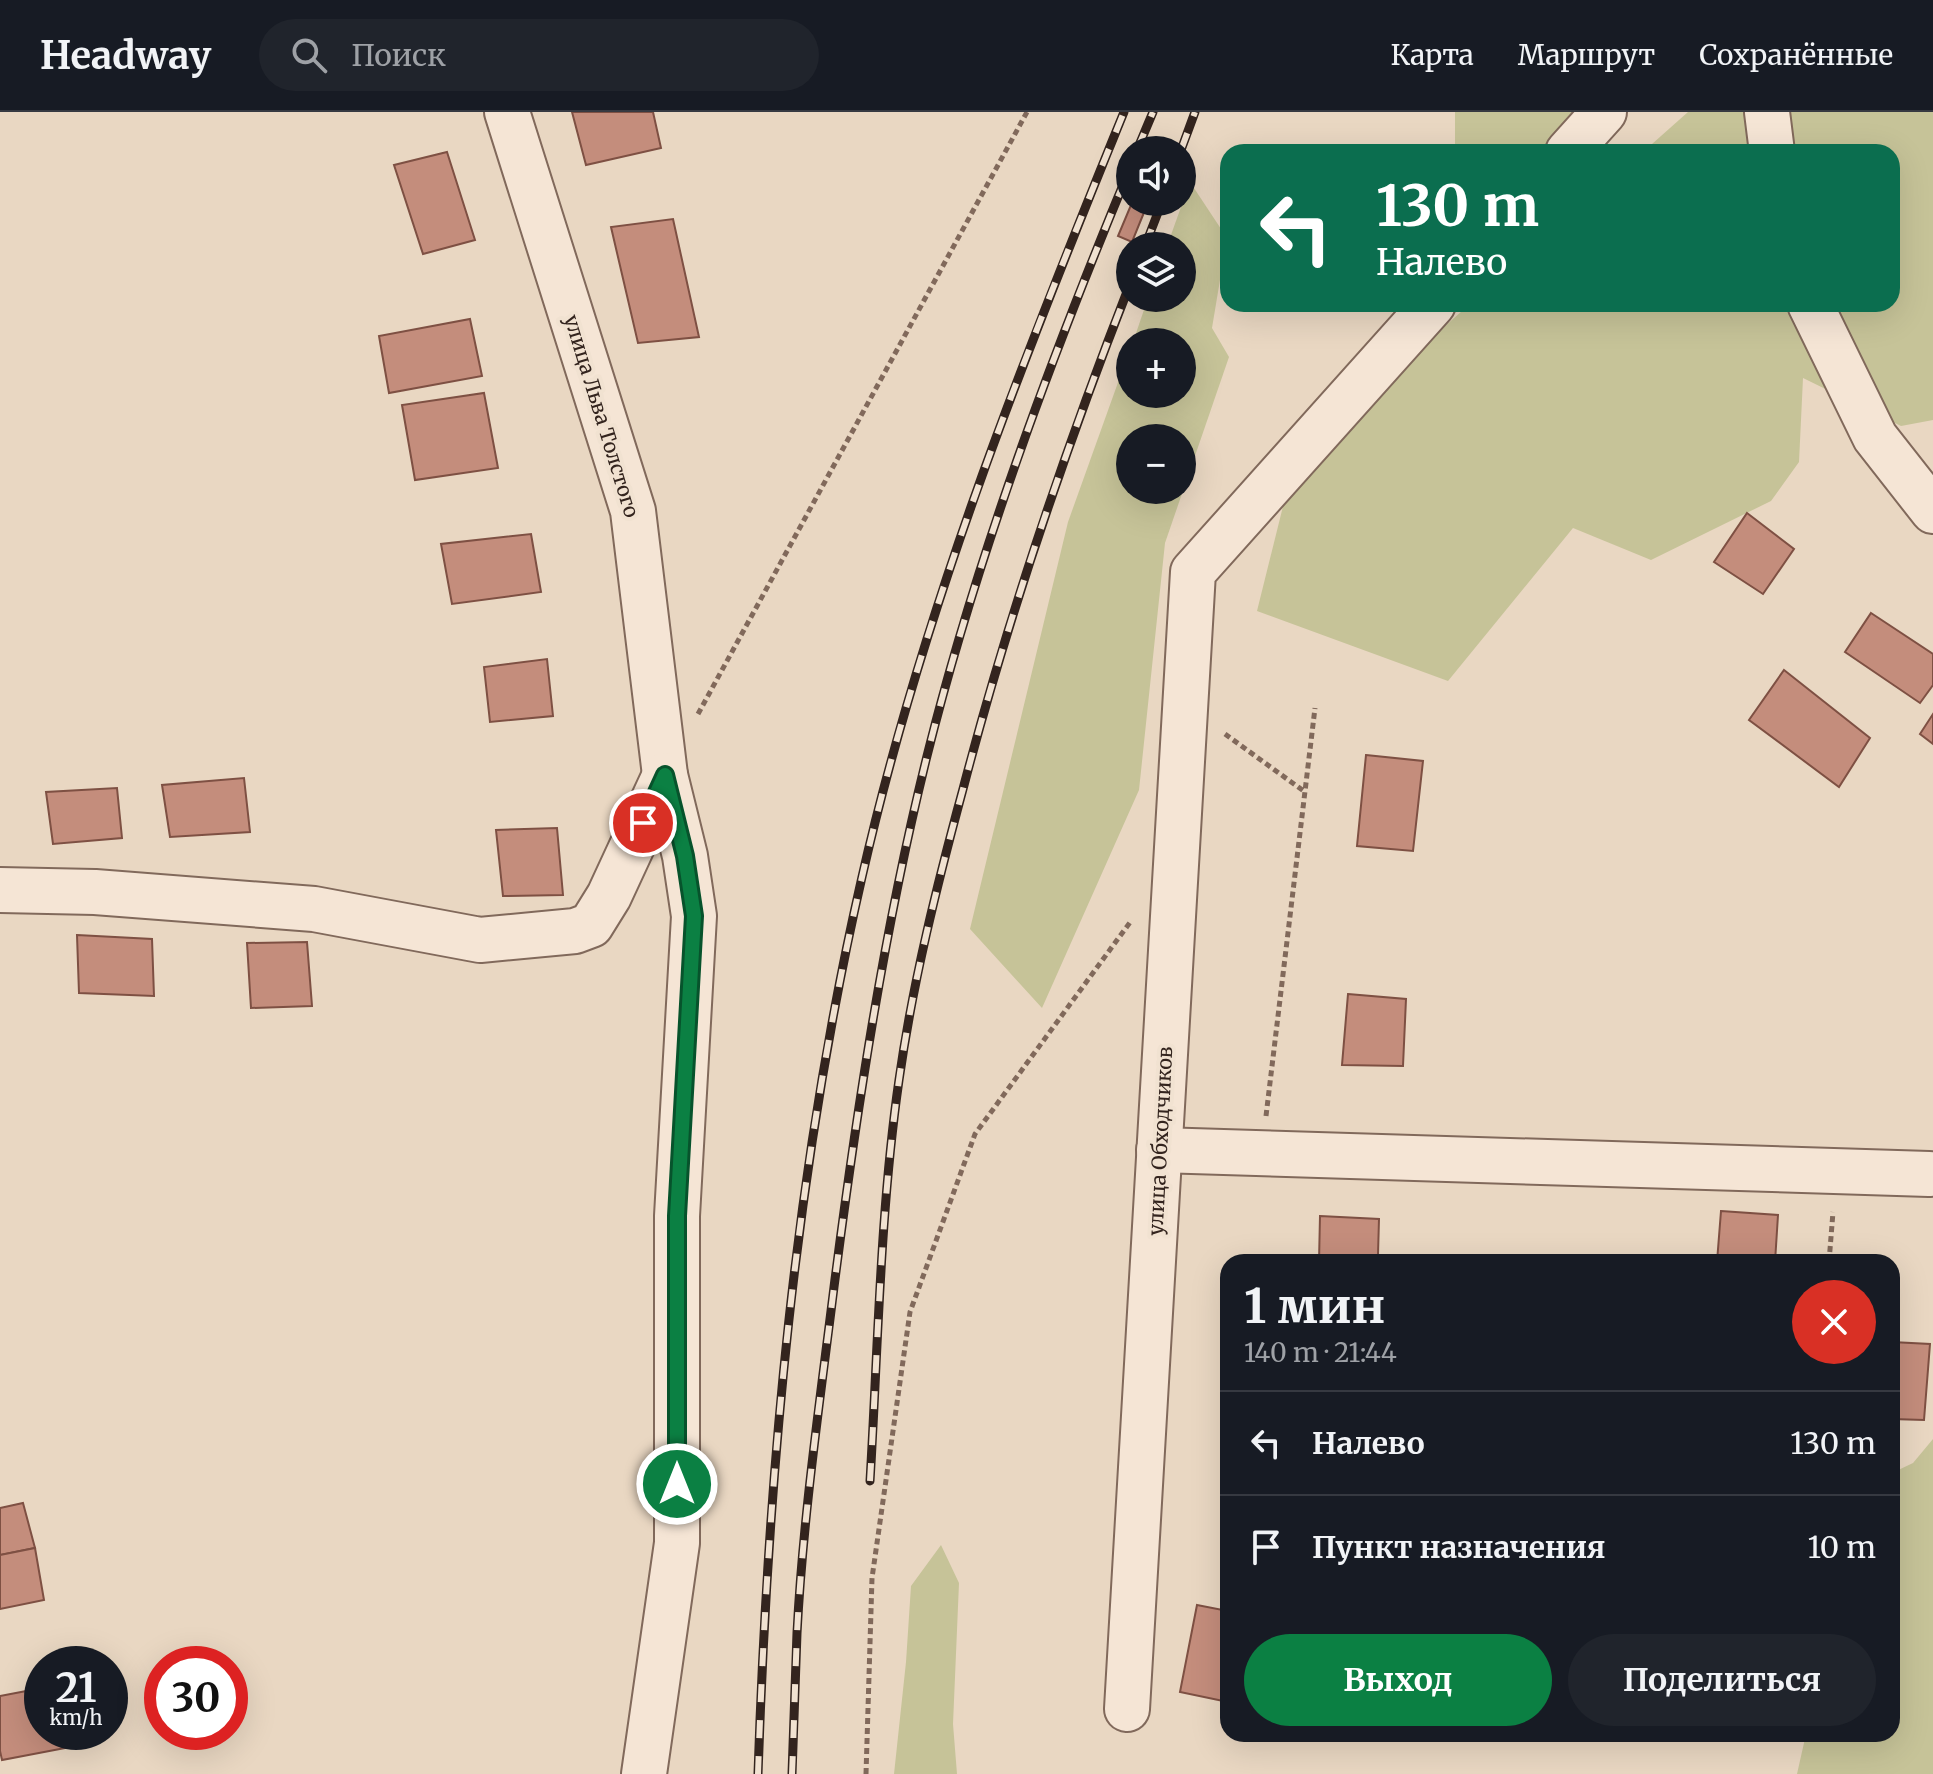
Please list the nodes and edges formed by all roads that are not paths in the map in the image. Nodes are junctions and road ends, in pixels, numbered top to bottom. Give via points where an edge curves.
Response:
1 (507, 112) edge
2 (1604, 112) edge
3 (1767, 112) edge
4 (1575, 144) edge
5 (1771, 144) edge
6 (1426, 312) edge
7 (1814, 312) edge
8 (1933, 511) edge
9 (665, 775) junction
10 (0, 890) edge
11 (1159, 1150) junction
12 (1929, 1174) dead end
13 (1127, 1709) dead end
14 (644, 1774) edge

1 - 9 street, улица Льва Толстого via 633,511
2 - 4 street
3 - 5 street
6 - 11 street, улица Обходчиков via 1193,572
7 - 8 street via 1875,437
9 - 10 street via 609,896 591,925 575,931 480,940 314,909
9 - 14 street, улица Льва Толстого via 694,916 677,1216 677,1543
11 - 12 street
11 - 13 street, улица Обходчиков

